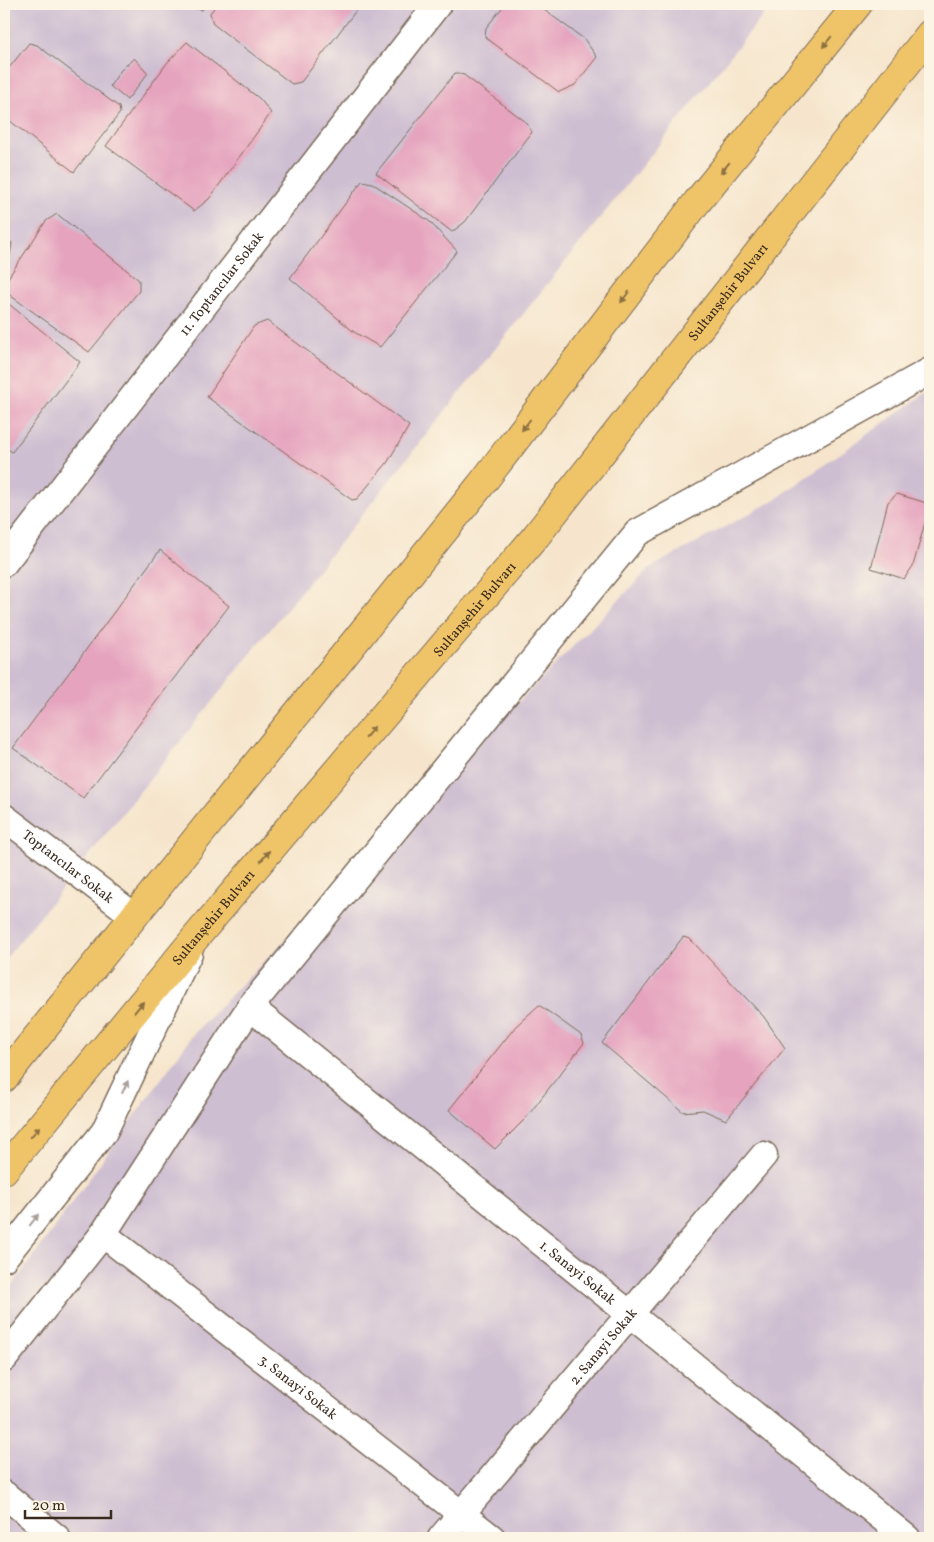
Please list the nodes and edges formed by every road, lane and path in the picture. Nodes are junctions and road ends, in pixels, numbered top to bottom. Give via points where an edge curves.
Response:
1 (438, 4) edge
2 (858, 4) edge
3 (930, 34) edge
4 (930, 371) edge
5 (4, 563) edge
6 (4, 817) edge
7 (134, 916) junction
8 (197, 936) junction
9 (250, 1006) junction
10 (4, 1078) edge
11 (764, 1155) dead end
12 (4, 1170) edge
13 (103, 1234) junction
14 (4, 1258) edge
15 (630, 1312) junction
16 (4, 1358) edge
17 (4, 1494) edge
18 (462, 1514) junction
19 (57, 1538) edge
20 (442, 1538) edge
21 (492, 1538) edge
22 (907, 1538) edge

1 - 5 street, 11. Toptancılar Sokak
2 -> 7 highway via 698,202 480,486
8 -> 3 highway, Sultanşehir Bulvarı via 536,536
4 - 9 street via 637,533
6 - 7 street, Toptancılar Sokak
7 - 10 highway
12 -> 8 highway, Sultanşehir Bulvarı
14 -> 8 street via 104,1132
9 - 13 street
9 - 15 street, 1. Sanayi Sokak
11 - 15 street, 2. Sanayi Sokak
13 - 16 street
13 - 18 street, 3. Sanayi Sokak
15 - 18 street, 2. Sanayi Sokak
15 - 22 street, 1. Sanayi Sokak
17 - 19 street
18 - 20 street, 2. Sanayi Sokak
18 - 21 street, 3. Sanayi Sokak

